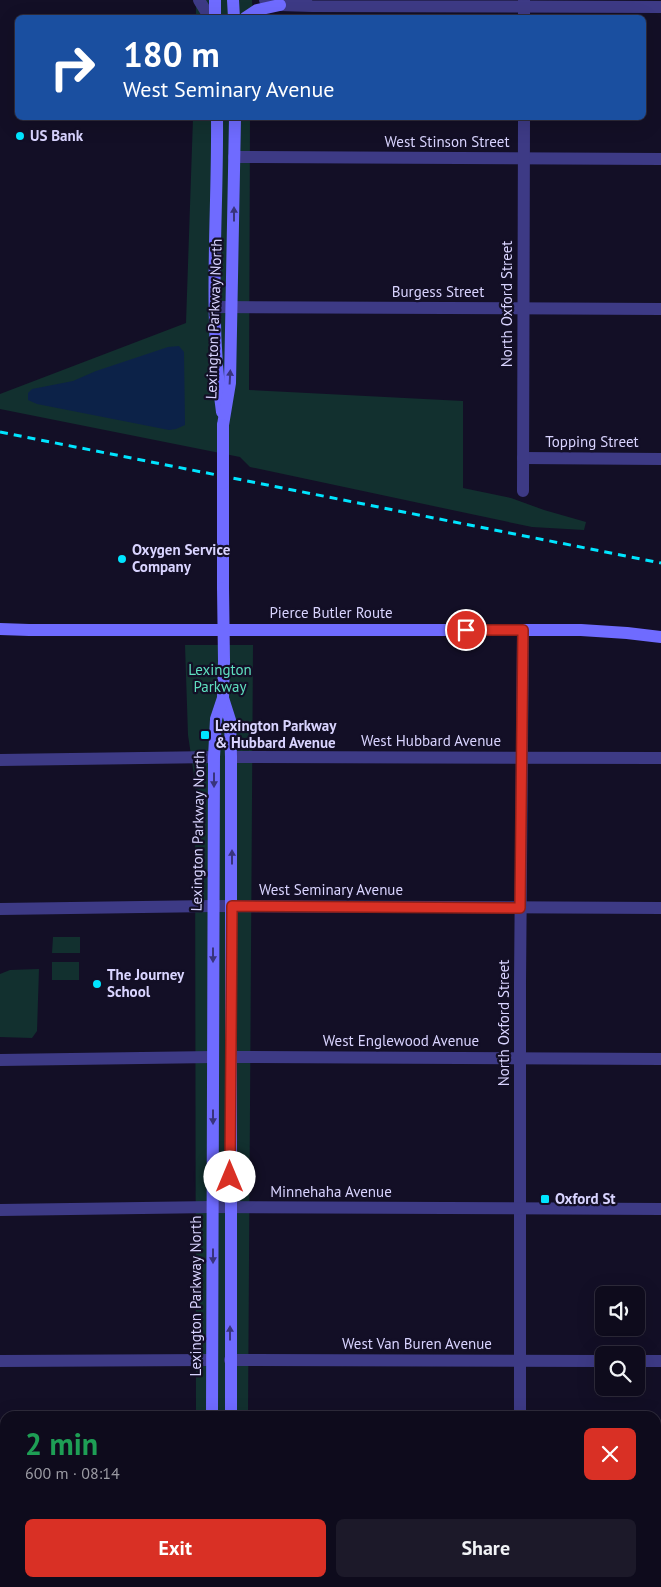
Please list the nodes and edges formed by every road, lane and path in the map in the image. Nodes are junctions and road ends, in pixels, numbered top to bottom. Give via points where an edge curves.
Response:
1 (199, 0) edge
2 (215, 0) edge
3 (233, 0) edge
4 (265, 0) edge
5 (352, 3) edge
6 (280, 6) junction
7 (661, 7) edge
8 (524, 8) edge
9 (208, 15) edge
10 (215, 15) edge
11 (234, 15) edge
12 (250, 15) edge
13 (216, 120) edge
14 (235, 120) edge
15 (524, 120) edge
16 (234, 158) junction
17 (524, 159) junction
18 (661, 159) edge
19 (215, 307) junction
20 (233, 307) junction
21 (522, 309) junction
22 (661, 309) edge
23 (224, 425) junction
24 (524, 458) junction
25 (661, 459) edge
26 (523, 491) dead end
27 (0, 629) edge
28 (523, 630) junction
29 (661, 637) edge
30 (223, 698) junction
31 (214, 757) junction
32 (231, 757) junction
33 (522, 757) junction
34 (661, 758) edge
35 (0, 760) edge
36 (213, 906) junction
37 (232, 906) junction
38 (520, 908) junction
39 (661, 908) edge
40 (0, 910) edge
41 (213, 1057) junction
42 (231, 1057) junction
43 (521, 1058) junction
44 (661, 1059) edge
45 (0, 1060) edge
46 (213, 1208) junction
47 (230, 1208) junction
48 (520, 1209) junction
49 (661, 1209) edge
50 (0, 1210) edge
51 (212, 1360) junction
52 (230, 1360) junction
53 (0, 1361) edge
54 (520, 1361) junction
55 (595, 1361) edge
56 (645, 1361) edge
57 (661, 1362) edge
58 (212, 1411) edge
59 (230, 1411) edge
60 (520, 1411) edge

1 - 9 street
2 - 10 main road
3 - 11 main road
4 - 6 street
5 - 6 street
5 - 8 street
6 - 12 main road via 257,10
7 - 8 street
13 - 19 main road, Lexington Parkway North
14 - 16 main road, Lexington Parkway North
15 - 17 street, North Oxford Street
16 - 17 street, West Stinson Street
20 -> 16 main road, Lexington Parkway North
17 - 18 street, West Stinson Street
17 - 21 street, North Oxford Street
19 - 20 street, Burgess Street
19 - 23 main road, Lexington Parkway North via 218,383
20 - 21 street, Burgess Street
23 -> 20 main road, Lexington Parkway North via 230,383
21 - 22 street, Burgess Street
21 - 24 street, North Oxford Street
23 - 30 main road, bridge
24 - 25 street, Topping Street
24 - 26 street, North Oxford Street
27 - 28 main road, Pierce Butler Route
28 - 29 main road, Pierce Butler Route via 605,631
28 - 33 street, North Oxford Street
30 - 31 main road, Lexington Parkway North via 216,719
30 - 32 main road via 230,720
31 - 35 street
31 -> 36 main road, Lexington Parkway North
32 - 33 street, West Hubbard Avenue
37 -> 32 main road
33 - 34 street, West Hubbard Avenue
33 - 38 street, North Oxford Street
36 - 37 street, West Seminary Avenue
36 - 40 street, West Seminary Avenue
36 -> 41 main road, Lexington Parkway North
37 - 38 street, West Seminary Avenue
37 - 42 main road
38 - 39 street, West Seminary Avenue
38 - 43 street, North Oxford Street
41 - 45 street
41 -> 46 main road, Lexington Parkway North
42 - 43 street, West Englewood Avenue
42 - 47 main road
43 - 44 street, West Englewood Avenue
43 - 48 street, North Oxford Street
46 - 47 street, Minnehaha Avenue
46 - 50 street, Minnehaha Avenue
46 -> 51 main road, Lexington Parkway North
47 - 48 street, Minnehaha Avenue
52 -> 47 main road
48 - 49 street, Minnehaha Avenue
48 - 54 street, North Oxford Street
51 - 53 street
51 - 58 main road, Lexington Parkway North
52 - 54 street, West Van Buren Avenue
52 - 59 main road
54 - 55 street, West Van Buren Avenue
54 - 60 street, North Oxford Street
56 - 57 street

